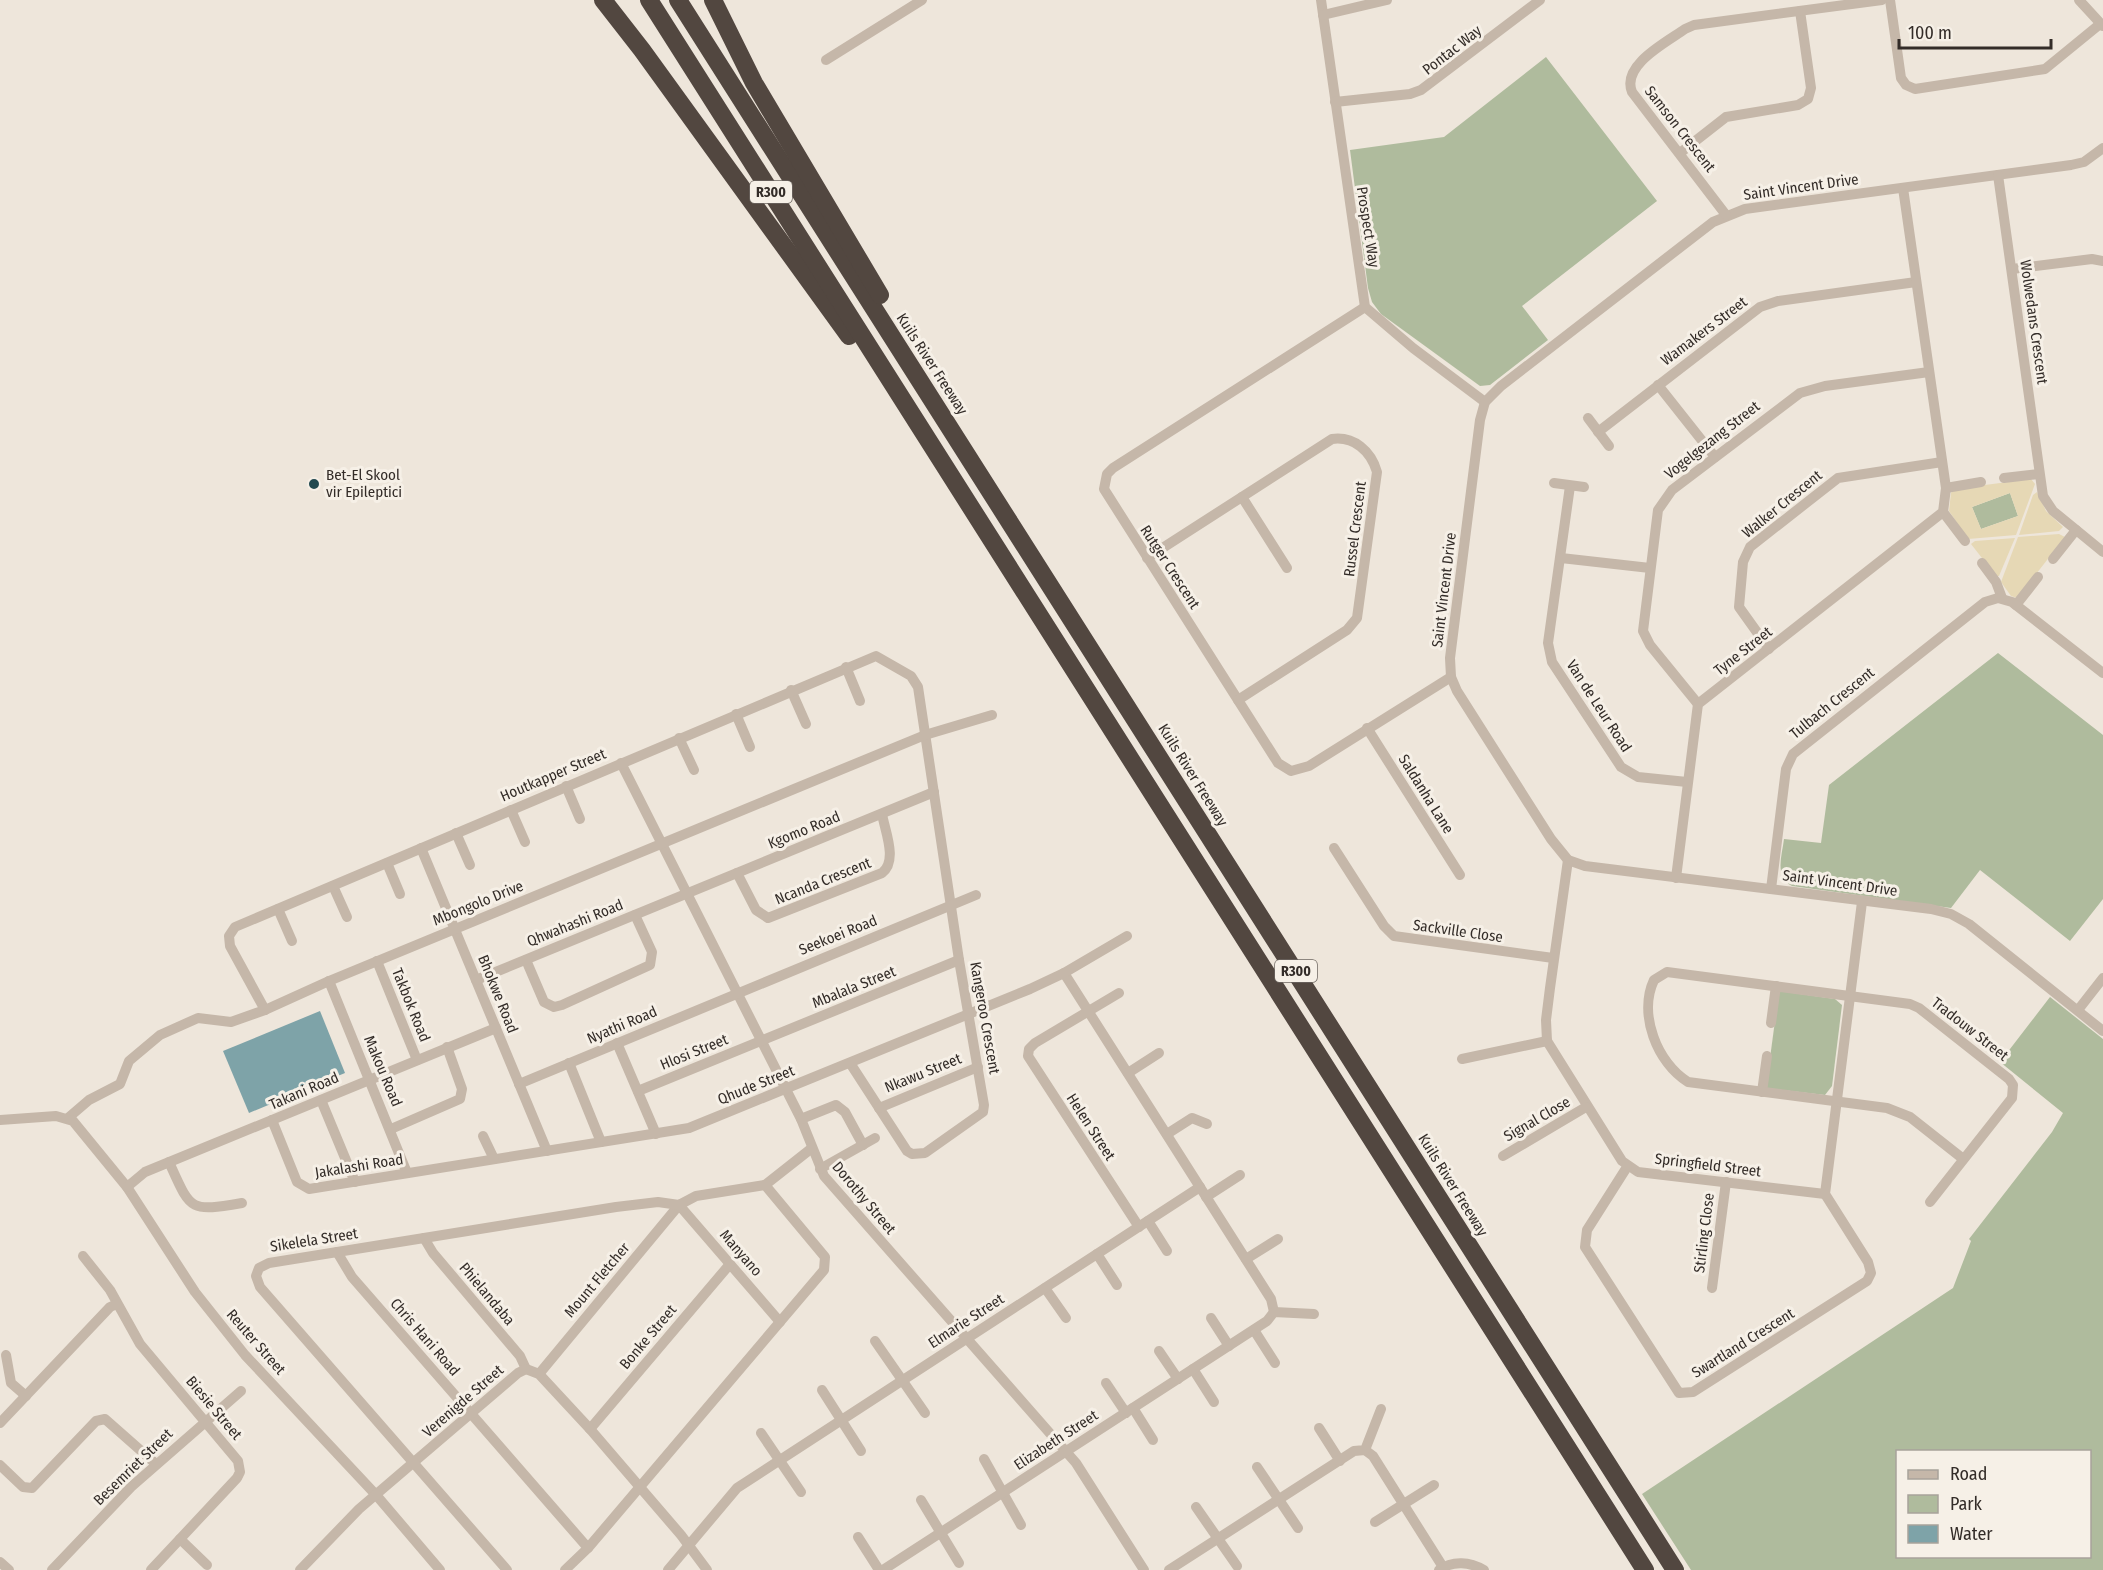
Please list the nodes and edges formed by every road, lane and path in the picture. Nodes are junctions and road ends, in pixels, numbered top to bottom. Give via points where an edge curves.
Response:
1 (603, 0) edge
2 (649, 0) edge
3 (678, 0) edge
4 (713, 0) edge
5 (922, 0) edge
6 (1321, 0) edge
7 (1387, 0) edge
8 (1540, 0) edge
9 (1882, 0) edge
10 (1890, 0) edge
11 (2079, 0) edge
12 (1800, 11) junction
13 (1323, 15) junction
14 (2102, 25) edge
15 (826, 60) dead end
16 (1335, 102) junction
17 (2103, 148) edge
18 (1680, 153) junction
19 (1998, 175) junction
20 (1903, 188) junction
21 (1726, 214) junction
22 (2103, 261) edge
23 (2012, 269) junction
24 (1916, 282) junction
25 (1365, 307) junction
26 (1929, 372) junction
27 (916, 373) junction
28 (893, 384) junction
29 (1658, 386) junction
30 (1485, 402) junction
31 (1587, 418) dead end
32 (1598, 432) junction
33 (1609, 446) dead end
34 (1715, 457) junction
35 (1942, 462) junction
36 (2039, 474) junction
37 (2004, 478) dead end
38 (1981, 482) dead end
39 (1554, 483) dead end
40 (1570, 486) junction
41 (1584, 487) dead end
42 (1946, 488) junction
43 (1242, 497) junction
44 (1943, 512) junction
45 (2076, 530) junction
46 (1965, 542) dead end
47 (2103, 552) edge
48 (1147, 558) junction
49 (1561, 558) junction
50 (2053, 559) dead end
51 (1982, 563) dead end
52 (1287, 568) dead end
53 (1650, 568) junction
54 (2038, 577) dead end
55 (2002, 598) junction
56 (2016, 605) junction
57 (1769, 649) junction
58 (846, 667) junction
59 (2103, 673) edge
60 (1451, 677) junction
61 (791, 690) junction
62 (1238, 700) junction
63 (860, 701) dead end
64 (1698, 704) junction
65 (736, 714) junction
66 (992, 715) dead end
67 (806, 724) dead end
68 (1367, 728) junction
69 (925, 735) junction
70 (680, 738) junction
71 (750, 747) dead end
72 (621, 763) junction
73 (694, 770) dead end
74 (1687, 782) junction
75 (566, 786) junction
76 (934, 792) junction
77 (511, 810) junction
78 (882, 814) junction
79 (580, 819) dead end
80 (456, 833) junction
81 (525, 842) dead end
82 (661, 844) junction
83 (422, 848) junction
84 (1334, 848) dead end
85 (1568, 860) junction
86 (387, 862) junction
87 (470, 865) dead end
88 (737, 873) junction
89 (1460, 875) dead end
90 (1676, 878) junction
91 (333, 885) junction
92 (1771, 889) junction
93 (400, 894) dead end
94 (686, 894) junction
95 (976, 895) dead end
96 (1862, 902) junction
97 (951, 905) junction
98 (278, 909) junction
99 (635, 915) junction
100 (347, 917) dead end
101 (455, 929) junction
102 (1127, 936) dead end
103 (292, 941) dead end
104 (1553, 958) junction
105 (526, 960) junction
106 (959, 960) junction
107 (377, 961) junction
108 (1064, 973) junction
109 (2103, 978) edge
110 (476, 980) junction
111 (329, 981) junction
112 (1776, 986) junction
113 (737, 993) junction
114 (1119, 993) dead end
115 (1849, 995) junction
116 (265, 1010) junction
117 (2078, 1010) junction
118 (1088, 1011) junction
119 (969, 1014) junction
120 (1771, 1023) dead end
121 (496, 1028) junction
122 (2103, 1031) edge
123 (761, 1041) junction
124 (1547, 1041) junction
125 (617, 1043) junction
126 (447, 1047) junction
127 (1159, 1053) dead end
128 (1767, 1056) dead end
129 (1462, 1059) dead end
130 (417, 1060) junction
131 (569, 1063) junction
132 (850, 1063) junction
133 (978, 1067) junction
134 (1128, 1073) junction
135 (370, 1079) junction
136 (519, 1084) junction
137 (785, 1089) junction
138 (638, 1091) junction
139 (1762, 1092) junction
140 (321, 1100) junction
141 (1835, 1101) junction
142 (1586, 1107) junction
143 (879, 1108) junction
144 (68, 1118) junction
145 (801, 1119) junction
146 (0, 1120) edge
147 (272, 1120) junction
148 (1207, 1124) dead end
149 (391, 1129) junction
150 (656, 1134) junction
151 (1167, 1134) junction
152 (483, 1136) dead end
153 (875, 1138) dead end
154 (601, 1142) junction
155 (863, 1144) junction
156 (812, 1148) junction
157 (546, 1151) junction
158 (1503, 1156) dead end
159 (1962, 1158) junction
160 (494, 1160) junction
161 (169, 1162) junction
162 (1627, 1167) junction
163 (820, 1169) junction
164 (407, 1173) junction
165 (1240, 1175) dead end
166 (355, 1182) junction
167 (1726, 1182) junction
168 (765, 1185) junction
169 (127, 1188) junction
170 (1203, 1192) junction
171 (1825, 1194) junction
172 (1930, 1202) dead end
173 (242, 1203) dead end
174 (679, 1205) junction
175 (1143, 1224) junction
176 (424, 1238) junction
177 (1278, 1239) dead end
178 (1167, 1251) dead end
179 (337, 1252) junction
180 (1097, 1254) junction
181 (83, 1256) dead end
182 (1246, 1259) junction
183 (730, 1264) junction
184 (1117, 1285) dead end
185 (1045, 1288) junction
186 (1712, 1288) dead end
187 (117, 1304) junction
188 (1274, 1312) junction
189 (1314, 1314) dead end
190 (1066, 1318) dead end
191 (1211, 1318) dead end
192 (780, 1322) junction
193 (1254, 1330) junction
194 (967, 1339) junction
195 (875, 1341) dead end
196 (1229, 1346) junction
197 (1159, 1351) dead end
198 (6, 1355) dead end
199 (1275, 1363) dead end
200 (1193, 1369) junction
201 (526, 1370) junction
202 (539, 1374) junction
203 (1178, 1379) junction
204 (903, 1380) junction
205 (1106, 1383) dead end
206 (822, 1390) dead end
207 (241, 1391) dead end
208 (26, 1396) junction
209 (1214, 1402) dead end
210 (1381, 1410) dead end
211 (1129, 1411) junction
212 (471, 1413) junction
213 (925, 1413) dead end
214 (206, 1420) junction
215 (841, 1420) junction
216 (0, 1423) edge
217 (1320, 1428) dead end
218 (590, 1429) junction
219 (761, 1433) dead end
220 (1153, 1440) dead end
221 (1365, 1450) junction
222 (861, 1451) dead end
223 (1066, 1451) junction
224 (984, 1459) dead end
225 (780, 1460) junction
226 (1340, 1461) junction
227 (156, 1464) junction
228 (414, 1464) junction
229 (0, 1465) edge
230 (1257, 1467) dead end
231 (1434, 1485) dead end
232 (639, 1488) junction
233 (801, 1492) dead end
234 (1002, 1492) junction
235 (377, 1496) junction
236 (921, 1500) dead end
237 (1279, 1500) junction
238 (1404, 1504) junction
239 (1196, 1507) dead end
240 (1375, 1522) dead end
241 (1021, 1525) dead end
242 (1298, 1528) dead end
243 (941, 1532) junction
244 (858, 1537) dead end
245 (180, 1539) junction
246 (1218, 1539) junction
247 (688, 1546) junction
248 (588, 1548) junction
249 (0, 1562) edge
250 (959, 1563) dead end
251 (207, 1565) dead end
252 (1237, 1566) dead end
253 (1441, 1568) edge
254 (9, 1570) edge
255 (52, 1570) edge
256 (151, 1570) edge
257 (300, 1570) edge
258 (440, 1570) edge
259 (507, 1570) edge
260 (565, 1570) edge
261 (668, 1570) edge
262 (707, 1570) edge
263 (881, 1570) edge
264 (1144, 1570) edge
265 (1169, 1570) edge
266 (1484, 1570) edge
267 (1645, 1570) edge
268 (1675, 1570) edge

1 - 28 highway via 845,331
2 - 28 highway, R300
3 - 27 highway, Kuils River Freeway / R300
4 - 27 highway via 754,83 890,312
5 - 15 street
6 - 13 street, Prospect Way
7 - 13 street
8 - 16 street, Pontac Way via 1421,90
9 - 12 street, Samson Crescent
10 - 14 street via 1901,78 1915,89 2039,72
11 - 14 street
12 - 18 street via 1811,88 1808,99 1798,105 1726,117
12 - 18 street, Samson Crescent via 1690,26 1634,68 1629,82 1632,92
13 - 16 street, Prospect Way
16 - 25 street, Prospect Way
17 - 19 street, Saint Vincent Drive via 2084,162
18 - 21 street, Samson Crescent
19 - 20 street, Saint Vincent Drive
19 - 23 street, Wolwedans Crescent
20 - 21 street, Saint Vincent Drive
20 - 24 street
21 - 30 street, Saint Vincent Drive
22 - 23 street
23 - 36 street, Wolwedans Crescent
24 - 26 street
24 - 29 street, Wamakers Street via 1768,304 1752,312
25 - 30 street
25 - 48 street, Rutger Crescent via 1107,474 1104,489
26 - 34 street, Vogelgezang Street via 1800,393
26 - 35 street
27 - 268 highway, Kuils River Freeway / R300
28 - 267 highway, R300
29 - 32 street, Wamakers Street
29 - 34 street
30 - 60 street, Saint Vincent Drive via 1461,567
31 - 32 street
32 - 33 street
34 - 53 street, Vogelgezang Street via 1661,503
35 - 42 street
35 - 57 street, Walker Crescent via 1838,478 1750,547 1743,562 1739,607
36 - 37 street
36 - 45 street, Wolwedans Crescent via 2047,504
38 - 42 street
39 - 40 street
40 - 41 street
40 - 49 street, Van de Leur Road
42 - 44 street
43 - 48 street, Russel Crescent
43 - 52 street
43 - 62 street, Russel Crescent via 1332,439 1355,443 1368,454 1377,472 1358,618 1347,630
44 - 46 street
44 - 57 street, Tyne Street
45 - 47 street, Wolwedans Crescent
45 - 50 street
48 - 62 street, Rutger Crescent
49 - 53 street
49 - 74 street, Van de Leur Road via 1548,643 1552,662 1621,767 1638,777
51 - 55 street
53 - 64 street, Vogelgezang Street via 1645,636
54 - 56 street
55 - 56 street
55 - 92 street, Tulbach Crescent via 1985,602 1793,753 1786,769
56 - 59 street
57 - 64 street, Tyne Street
58 - 61 street, Houtkapper Street
58 - 63 street
58 - 69 street, Houtkapper Street via 876,656 913,678 918,687
60 - 68 street, Rutger Crescent
60 - 85 street via 1551,839
61 - 65 street, Houtkapper Street
61 - 67 street
62 - 68 street, Rutger Crescent via 1278,763 1291,771 1309,766
64 - 74 street
65 - 70 street, Houtkapper Street
65 - 71 street
66 - 69 street, Mbongolo Drive
68 - 89 street, Saldanha Lane
69 - 76 street, Kangeroo Crescent
69 - 82 street, Mbongolo Drive
70 - 72 street, Houtkapper Street
70 - 73 street
72 - 75 street, Houtkapper Street
72 - 82 street, Dorothy Street
74 - 90 street
75 - 77 street, Houtkapper Street
75 - 79 street
76 - 78 street, Kgomo Road
76 - 97 street, Kangeroo Crescent
77 - 80 street, Houtkapper Street
77 - 81 street
78 - 88 street, Kgomo Road
78 - 88 street, Ncanda Crescent via 890,859 882,873 768,918 756,910
80 - 83 street, Houtkapper Street
80 - 87 street
82 - 94 street, Dorothy Street
82 - 101 street, Mbongolo Drive
83 - 86 street, Houtkapper Street
83 - 101 street, Bhokwe Road
84 - 104 street, Sackville Close via 1394,936
85 - 90 street, Saint Vincent Drive via 1585,866
85 - 104 street
86 - 91 street, Houtkapper Street
86 - 93 street
88 - 94 street, Kgomo Road
90 - 92 street, Saint Vincent Drive
91 - 98 street, Houtkapper Street
91 - 100 street
92 - 96 street, Saint Vincent Drive
94 - 99 street, Qhwahashi Road
94 - 113 street, Dorothy Street
95 - 97 street, Seekoei Road
96 - 115 street
96 - 117 street, Saint Vincent Drive via 1951,914
97 - 106 street, Kangeroo Crescent
97 - 113 street, Seekoei Road
98 - 103 street
98 - 116 street, Houtkapper Street via 235,927 228,939
99 - 105 street, Qhwahashi Road
99 - 105 street via 652,952 650,965 562,1005 544,1002
101 - 107 street, Mbongolo Drive
101 - 110 street, Bhokwe Road
102 - 108 street, Qhude Street
104 - 124 street
105 - 110 street, Qhwahashi Road
106 - 119 street, Kangeroo Crescent
106 - 123 street, Mbalala Street
107 - 111 street, Mbongolo Drive
107 - 130 street, Takbok Road
108 - 118 street
108 - 119 street, Qhude Street
109 - 117 street
110 - 121 street, Bhokwe Road
111 - 116 street, Mbongolo Drive
111 - 135 street, Makou Road
112 - 115 street, Tradouw Street
112 - 120 street
112 - 139 street, Tradouw Street via 1667,972 1652,985 1650,1031 1676,1073 1694,1084
113 - 123 street, Dorothy Street
113 - 125 street, Nyathi Road
114 - 118 street
115 - 141 street
115 - 159 street, Tradouw Street via 1919,1008 2009,1079 2013,1085 2012,1098
116 - 144 street, Mbongolo Drive via 231,1022 198,1018 160,1035 129,1061 120,1084 88,1100
117 - 122 street, Saint Vincent Drive
118 - 134 street
118 - 175 street, Helen Street via 1035,1043 1029,1049 1029,1060
119 - 132 street, Qhude Street
119 - 133 street, Kangeroo Crescent
121 - 126 street, Takani Road
121 - 136 street, Bhokwe Road
123 - 137 street, Dorothy Street
123 - 138 street, Hlosi Street
124 - 129 street
124 - 142 street
125 - 131 street, Nyathi Road
125 - 138 street
126 - 130 street, Takani Road
126 - 149 street via 462,1089 460,1099
127 - 134 street
128 - 139 street
130 - 135 street, Takani Road
131 - 136 street, Nyathi Road
131 - 154 street
132 - 137 street, Qhude Street
132 - 143 street, Kangeroo Crescent
133 - 143 street, Nkawu Street
133 - 143 street, Kangeroo Crescent via 983,1112 922,1154 907,1150
134 - 151 street
135 - 140 street, Takani Road
135 - 149 street, Makou Road
136 - 157 street, Bhokwe Road
137 - 145 street, Dorothy Street
137 - 150 street, Qhude Street via 698,1125
138 - 150 street
139 - 141 street, Tradouw Street
140 - 147 street, Takani Road
140 - 166 street
141 - 159 street via 1900,1112
141 - 171 street
142 - 158 street, Signal Close
142 - 162 street
144 - 146 street
144 - 169 street, Reuter Street
145 - 155 street via 837,1105
145 - 156 street, Dorothy Street
147 - 161 street, Takani Road
147 - 166 street, Jakalashi Road via 299,1185 312,1189
148 - 151 street via 1192,1118
149 - 164 street, Makou Road
150 - 154 street, Qhude Street
151 - 170 street
152 - 160 street
153 - 155 street
154 - 157 street, Qhude Street
155 - 163 street
156 - 163 street, Dorothy Street
156 - 168 street, Sikelela Street
157 - 160 street, Jakalashi Road
159 - 172 street, Tradouw Street
160 - 164 street, Jakalashi Road
161 - 169 street, Takani Road via 145,1172
161 - 173 street via 182,1190 196,1206 208,1209
162 - 167 street, Springfield Street via 1638,1172
162 - 171 street, Swartland Crescent via 1587,1230 1585,1247 1675,1389 1684,1394 1694,1392 1870,1277 1868,1262
163 - 194 street, Dorothy Street
164 - 166 street, Jakalashi Road
165 - 170 street, Elmarie Street
167 - 171 street, Springfield Street
167 - 186 street, Stirling Close
168 - 174 street, Sikelela Street via 696,1196
168 - 192 street via 826,1260 824,1270
169 - 235 street, Reuter Street via 195,1292 245,1355
170 - 175 street, Elmarie Street
170 - 182 street
174 - 176 street, Sikelela Street via 647,1203
174 - 183 street, Manyano
174 - 202 street, Mount Fletcher
175 - 178 street
175 - 180 street, Elmarie Street
176 - 179 street, Sikelela Street
176 - 201 street, Phielandaba via 520,1356
177 - 182 street
179 - 212 street, Chris Hani Road via 352,1276
179 - 228 street, Sikelela Street via 265,1263 256,1280
180 - 184 street
180 - 185 street, Elmarie Street
181 - 187 street, Biesie Street
182 - 188 street via 1274,1303
183 - 192 street, Manyano
183 - 218 street, Bonke Street
185 - 190 street
185 - 194 street, Elmarie Street
187 - 208 street
187 - 214 street, Biesie Street via 141,1344
188 - 189 street
188 - 193 street, Elizabeth Street
191 - 196 street
192 - 232 street
193 - 196 street, Elizabeth Street
193 - 199 street
194 - 204 street, Elmarie Street
194 - 223 street, Dorothy Street
195 - 204 street
196 - 200 street, Elizabeth Street
197 - 203 street
198 - 208 street via 11,1383
200 - 203 street, Elizabeth Street
200 - 209 street
201 - 202 street, Verenigde Street
201 - 212 street, Verenigde Street
202 - 218 street
203 - 211 street, Elizabeth Street
204 - 213 street
204 - 215 street, Elmarie Street
205 - 211 street
206 - 215 street
207 - 214 street, Besemriet Street
208 - 216 street
210 - 221 street
211 - 220 street
211 - 223 street, Elizabeth Street
212 - 228 street, Verenigde Street
212 - 248 street, Chris Hani Road
214 - 227 street, Besemriet Street
214 - 245 street, Biesie Street via 238,1461 240,1472
215 - 222 street
215 - 225 street, Elmarie Street
217 - 226 street
218 - 232 street
219 - 225 street
221 - 226 street via 1354,1451
221 - 238 street
223 - 234 street, Elizabeth Street
223 - 264 street, Dorothy Street
224 - 234 street
225 - 233 street
225 - 247 street, Elmarie Street via 733,1492
226 - 237 street
227 - 229 street via 105,1419 96,1421 32,1488 23,1487
227 - 255 street, Besemriet Street
228 - 235 street, Verenigde Street
228 - 259 street, Sikelela Street
230 - 237 street
231 - 238 street
232 - 247 street
232 - 248 street
234 - 241 street
234 - 243 street, Elizabeth Street
235 - 257 street, Verenigde Street via 359,1509
235 - 258 street, Reuter Street
236 - 243 street
237 - 242 street
237 - 246 street
238 - 240 street
238 - 253 street
239 - 246 street
243 - 250 street
243 - 263 street, Elizabeth Street
244 - 263 street, Elizabeth Street
245 - 251 street
245 - 256 street, Biesie Street
246 - 252 street
246 - 265 street
247 - 261 street, Elmarie Street
247 - 262 street
248 - 260 street
249 - 254 street
253 - 266 street via 1471,1563

